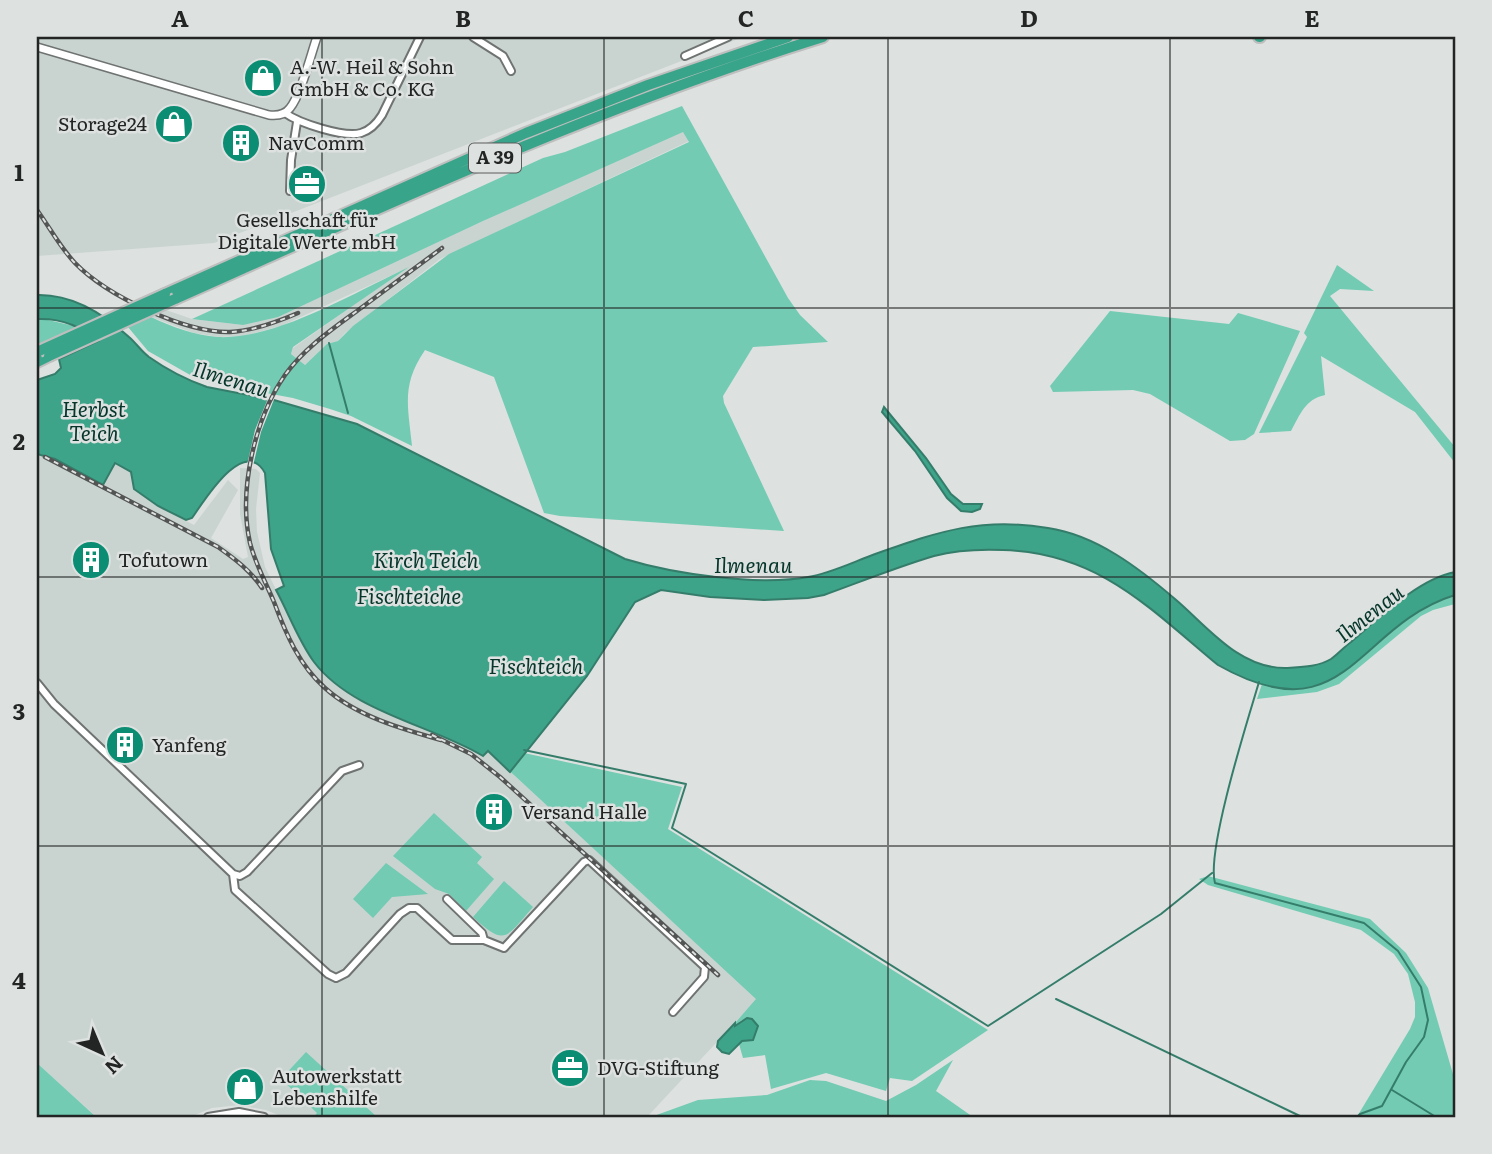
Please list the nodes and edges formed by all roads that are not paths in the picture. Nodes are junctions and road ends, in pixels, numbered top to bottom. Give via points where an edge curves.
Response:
1 (317, 37) edge
2 (420, 37) edge
3 (473, 37) edge
4 (728, 37) edge
5 (788, 37) edge
6 (824, 37) edge
7 (37, 47) edge
8 (685, 56) dead end
9 (511, 71) dead end
10 (285, 113) junction
11 (297, 122) junction
12 (290, 191) dead end
13 (170, 296) junction
14 (40, 355) edge
15 (37, 683) edge
16 (359, 765) dead end
17 (233, 874) junction
18 (447, 899) dead end
19 (484, 940) junction
20 (673, 1012) dead end
21 (208, 1117) edge
22 (264, 1117) edge

1 - 10 street
2 - 11 street via 382,115 371,128 351,134
3 - 9 street via 503,57
4 - 8 street
5 - 13 highway, A 39 via 526,133
6 - 13 highway, A 39 via 530,143
7 - 10 street via 270,116
10 - 11 street
11 - 12 street
13 - 14 highway, A 39, bridge
15 - 17 street
16 - 17 street via 342,771 247,872
17 - 19 street via 235,890 336,978 408,908 417,908 452,940
18 - 19 street
19 - 20 street via 504,948 589,860 705,967 704,977
21 - 22 street via 239,1112

